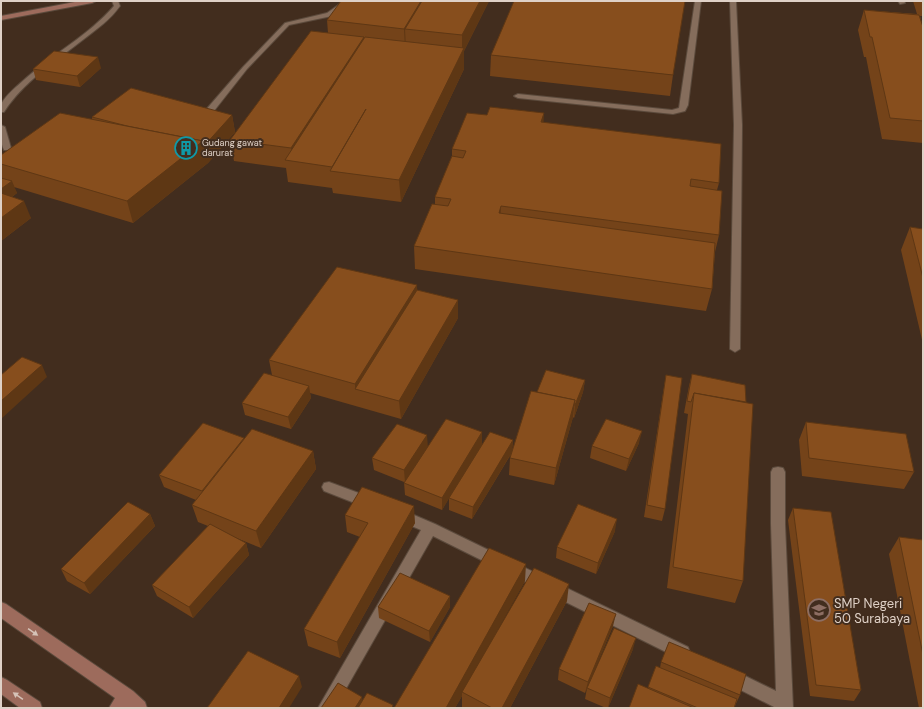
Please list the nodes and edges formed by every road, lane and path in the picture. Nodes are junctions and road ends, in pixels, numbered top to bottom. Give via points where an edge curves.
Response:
1 (92, 1) edge
2 (115, 1) edge
3 (348, 1) edge
4 (698, 1) edge
5 (733, 1) edge
6 (1, 18) edge
7 (518, 96) dead end
8 (1, 110) edge
9 (208, 114) edge
10 (1, 127) edge
11 (7, 148) dead end
12 (736, 349) dead end
13 (778, 472) dead end
14 (329, 487) dead end
15 (430, 528) junction
16 (1, 609) edge
17 (695, 659) edge
18 (716, 669) edge
19 (1, 685) edge
20 (122, 703) edge
21 (785, 706) edge
22 (34, 708) edge
23 (139, 708) edge
24 (326, 708) edge

1 - 6 main road
2 - 8 lane via 117,6 107,18 24,84 2,105
3 - 9 lane via 329,16 287,24 245,68
4 - 7 lane via 682,109 674,112
5 - 12 lane via 738,125
10 - 11 lane
13 - 21 street
14 - 15 street
15 - 17 street
15 - 24 street
16 -> 20 main road
18 - 21 street
22 -> 19 main road
20 - 23 main road

